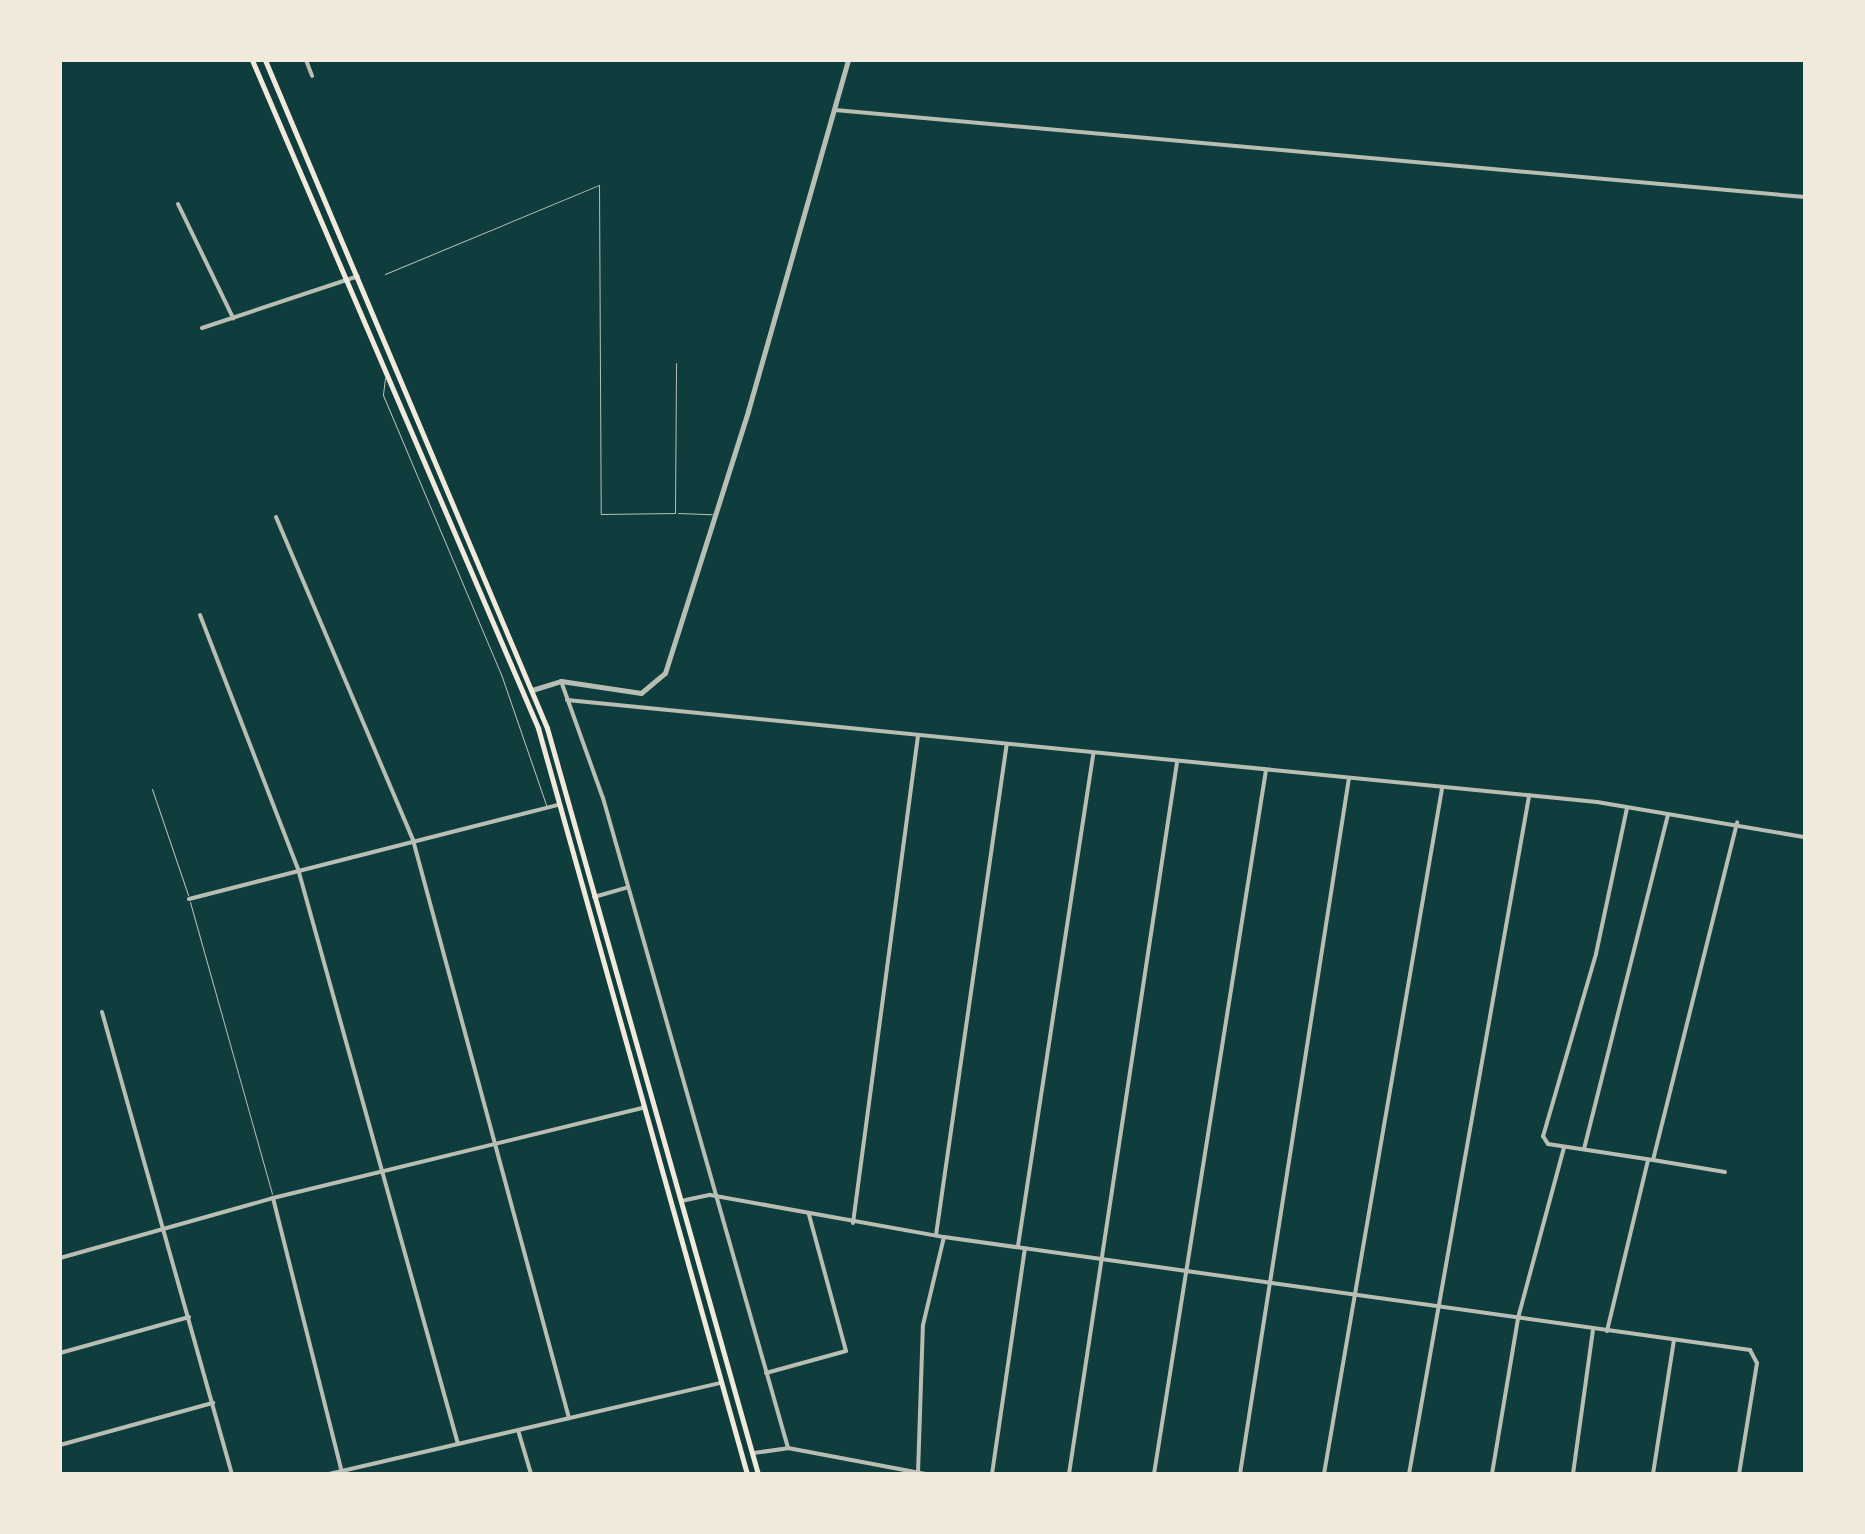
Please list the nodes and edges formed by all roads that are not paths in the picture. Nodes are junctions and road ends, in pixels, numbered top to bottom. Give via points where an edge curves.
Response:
1 (252, 60) edge
2 (265, 60) edge
3 (306, 60) edge
4 (848, 60) edge
5 (312, 76) dead end
6 (835, 110) junction
7 (1805, 197) edge
8 (178, 204) dead end
9 (385, 274) dead end
10 (358, 276) junction
11 (348, 280) junction
12 (233, 318) junction
13 (202, 328) dead end
14 (676, 363) dead end
15 (387, 371) junction
16 (675, 513) junction
17 (715, 514) junction
18 (276, 517) dead end
19 (200, 615) dead end
20 (561, 682) junction
21 (532, 690) junction
22 (568, 700) junction
23 (918, 736) junction
24 (1008, 745) junction
25 (1094, 754) junction
26 (1176, 762) junction
27 (1266, 770) junction
28 (1350, 778) junction
29 (1443, 787) junction
30 (152, 790) dead end
31 (1529, 796) junction
32 (558, 805) junction
33 (546, 808) junction
34 (1627, 808) junction
35 (1668, 814) junction
36 (1738, 822) junction
37 (1805, 837) edge
38 (413, 840) junction
39 (298, 868) junction
40 (629, 887) junction
41 (594, 896) junction
42 (189, 899) junction
43 (102, 1012) dead end
44 (643, 1108) junction
45 (494, 1144) junction
46 (1564, 1147) junction
47 (1584, 1149) junction
48 (1651, 1160) junction
49 (386, 1170) junction
50 (1725, 1172) dead end
51 (717, 1196) junction
52 (273, 1198) junction
53 (681, 1200) junction
54 (809, 1214) junction
55 (853, 1222) junction
56 (162, 1229) junction
57 (936, 1236) junction
58 (944, 1236) junction
59 (1018, 1246) junction
60 (1026, 1248) junction
61 (60, 1258) edge
62 (1102, 1258) junction
63 (1187, 1272) junction
64 (1269, 1284) junction
65 (1351, 1295) junction
66 (1435, 1306) junction
67 (188, 1316) junction
68 (1518, 1318) junction
69 (1593, 1329) junction
70 (1607, 1330) junction
71 (1674, 1340) junction
72 (60, 1353) edge
73 (766, 1373) junction
74 (720, 1382) junction
75 (213, 1403) junction
76 (569, 1418) junction
77 (518, 1430) junction
78 (60, 1444) edge
79 (458, 1444) junction
80 (788, 1448) junction
81 (752, 1454) junction
82 (342, 1471) junction
83 (355, 1471) edge
84 (918, 1473) edge
85 (232, 1474) edge
86 (329, 1474) edge
87 (532, 1474) edge
88 (746, 1474) edge
89 (758, 1474) edge
90 (926, 1474) edge
91 (992, 1474) edge
92 (1068, 1474) edge
93 (1154, 1474) edge
94 (1240, 1474) edge
95 (1324, 1474) edge
96 (1409, 1474) edge
97 (1492, 1474) edge
98 (1573, 1474) edge
99 (1653, 1474) edge
100 (1739, 1474) edge

1 - 11 main road
2 - 10 main road
3 - 5 street
4 - 6 street
6 - 7 street
6 - 17 street
8 - 12 street
9 - 16 lane via 599,185 602,514
10 - 11 street
10 - 21 main road
11 - 12 street
11 - 15 main road
12 - 13 street
14 - 16 lane
15 - 32 main road via 538,728
15 - 33 lane via 383,395 501,674
16 - 17 lane
17 - 20 street via 660,683 641,693
18 - 38 street
19 - 39 street
20 - 21 street
20 - 22 street
21 - 41 main road
22 - 23 street
22 - 40 street
23 - 24 street
23 - 55 street
24 - 25 street
24 - 57 street
25 - 26 street
25 - 59 street
26 - 27 street
26 - 62 street
27 - 28 street
27 - 63 street
28 - 29 street
28 - 64 street
29 - 31 street
29 - 65 street
30 - 42 lane
31 - 34 street
31 - 66 street
32 - 33 street
32 - 44 main road
33 - 38 street
34 - 35 street
34 - 46 street via 1596,954 1543,1133 1548,1144
35 - 36 street
35 - 47 street
36 - 37 street
36 - 48 street
38 - 39 street
38 - 45 street
39 - 42 street
39 - 49 street
40 - 41 street
40 - 51 street
41 - 53 main road
42 - 52 lane
43 - 56 street
44 - 45 street
44 - 74 main road
45 - 49 street
45 - 76 street
46 - 47 street
46 - 68 street
47 - 48 street
48 - 50 street
48 - 70 street
49 - 52 street
49 - 79 street
51 - 53 street
51 - 54 street
51 - 73 street
52 - 56 street
52 - 82 street
53 - 81 main road
54 - 55 street
54 - 73 street via 846,1351
55 - 57 street
56 - 61 street
56 - 67 street
57 - 58 street
58 - 59 street
58 - 84 street via 923,1326
59 - 60 street
60 - 62 street
60 - 91 street
62 - 63 street
62 - 92 street
63 - 64 street
63 - 93 street
64 - 65 street
64 - 94 street
65 - 66 street
65 - 95 street
66 - 68 street
66 - 96 street
67 - 72 street
67 - 75 street
68 - 69 street
68 - 97 street
69 - 70 street
69 - 98 street
70 - 71 street
71 - 99 street
71 - 100 street via 1756,1356
73 - 80 street
74 - 76 street
74 - 88 main road
75 - 78 street
75 - 85 street
76 - 77 street
77 - 79 street
77 - 87 street
79 - 83 street
80 - 81 street
80 - 84 street
81 - 89 main road
82 - 83 street
82 - 86 street
84 - 90 street

